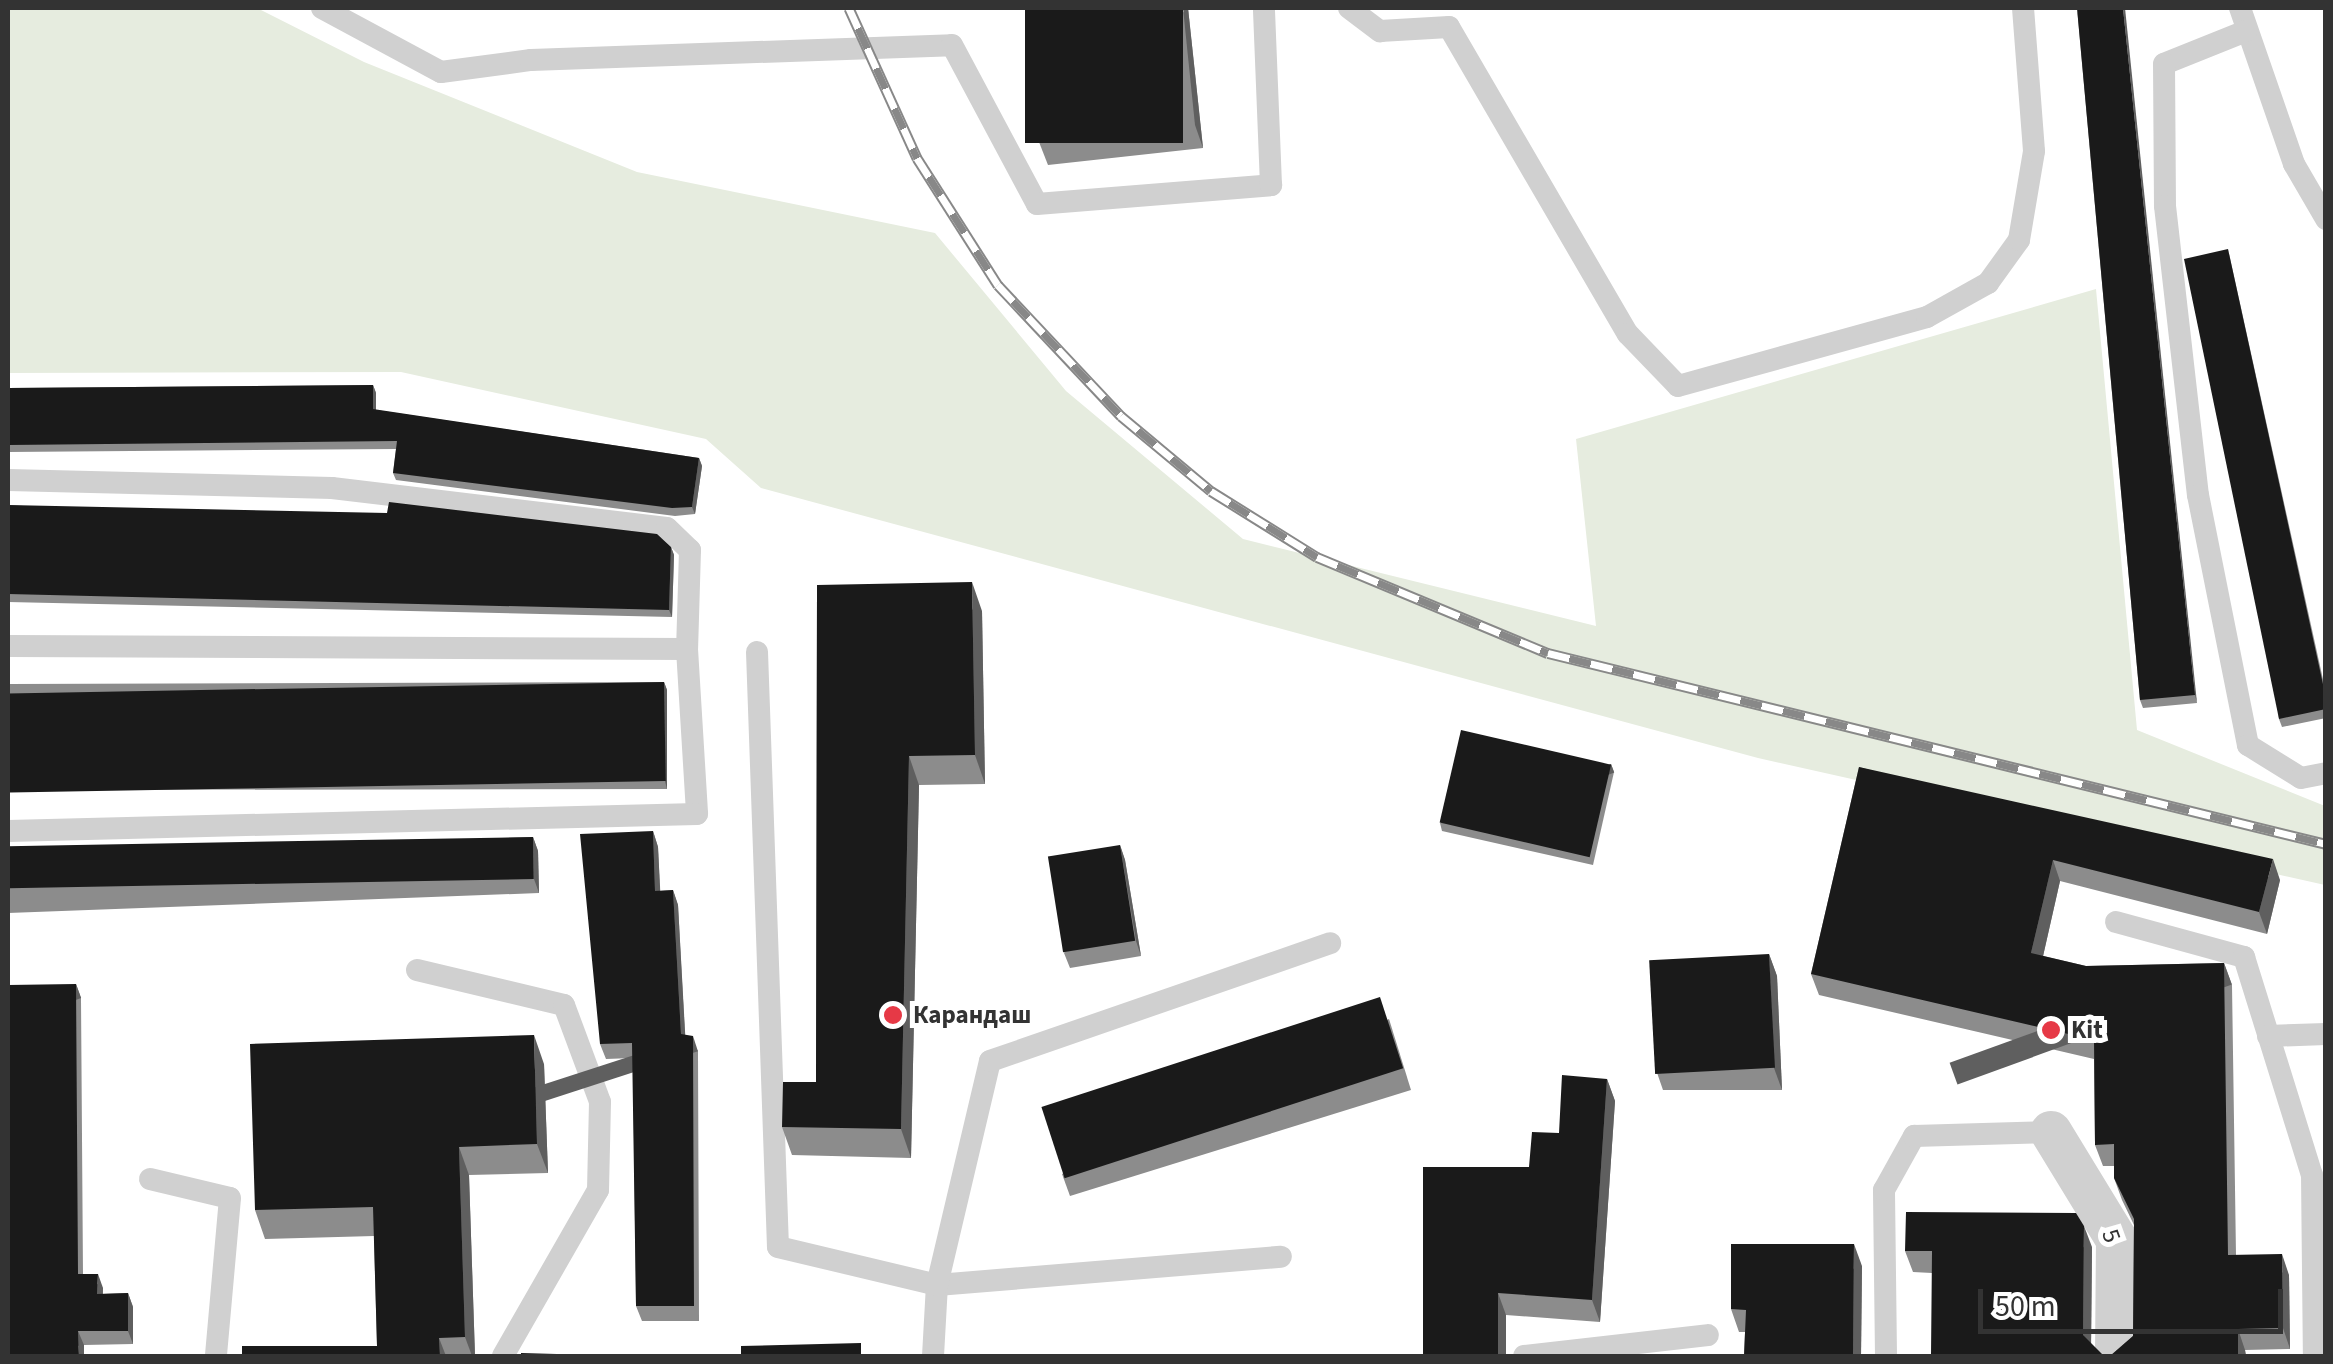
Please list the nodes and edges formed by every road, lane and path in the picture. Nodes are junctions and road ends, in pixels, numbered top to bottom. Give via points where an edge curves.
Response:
1 (322, 8) edge
2 (1349, 8) edge
3 (2023, 8) edge
4 (2240, 8) edge
5 (1271, 9) edge
6 (2246, 32) junction
7 (2326, 218) edge
8 (8, 480) edge
9 (8, 646) edge
10 (687, 649) junction
11 (757, 652) dead end
12 (2326, 773) edge
13 (8, 831) edge
14 (2116, 922) dead end
15 (1330, 942) dead end
16 (416, 970) dead end
17 (2326, 1034) edge
18 (2268, 1036) junction
19 (2050, 1132) joint
20 (150, 1179) dead end
21 (1282, 1257) dead end
22 (936, 1285) junction
23 (1708, 1335) dead end
24 (216, 1356) edge
25 (503, 1356) edge
26 (933, 1356) edge
27 (1524, 1356) edge
28 (1886, 1356) edge
29 (2116, 1356) edge
30 (2314, 1356) edge

1 - 5 lane via 441,72 531,60 952,45 1037,204 1270,185
2 - 3 lane via 1380,31 1450,27 1628,334 1678,386 1928,318 1988,283 2019,240 2034,151
4 - 6 lane
6 - 7 lane via 2294,164
6 - 12 lane via 2164,64 2165,206 2198,494 2248,745 2301,778
8 - 10 lane via 332,488 667,528 690,550
9 - 10 lane
10 - 13 lane via 697,814
11 - 22 lane via 778,1246
14 - 18 lane via 2244,957
15 - 22 lane via 990,1061
16 - 25 lane via 564,1005 600,1102 598,1190
17 - 18 lane
18 - 30 lane via 2312,1175
19 - 28 lane via 1914,1136 1884,1190
19 - 29 street, 5 via 2117,1240
20 - 24 lane via 230,1198
21 - 22 lane
22 - 26 lane
23 - 27 lane

